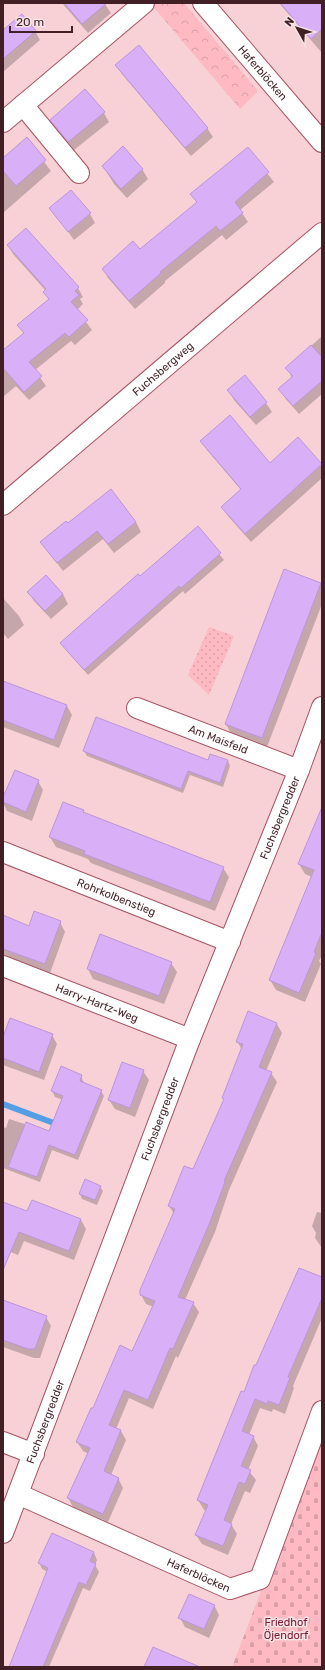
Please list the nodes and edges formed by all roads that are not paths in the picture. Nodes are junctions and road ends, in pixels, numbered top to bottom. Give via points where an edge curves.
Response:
1 (144, 3) edge
2 (203, 3) edge
3 (23, 104) junction
4 (3, 122) edge
5 (322, 142) edge
6 (79, 172) dead end
7 (322, 233) edge
8 (3, 505) edge
9 (322, 707) edge
10 (137, 708) dead end
11 (299, 770) junction
12 (3, 852) edge
13 (230, 942) junction
14 (3, 966) edge
15 (190, 1039) junction
16 (322, 1411) edge
17 (3, 1442) edge
18 (34, 1454) junction
19 (18, 1494) junction
20 (3, 1533) edge

1 - 3 street
2 - 5 street, Haferblöcken
3 - 4 street
3 - 6 street
7 - 8 street, Fuchsbergweg
9 - 11 street, Fuchsbergredder
10 - 11 street, Am Maisfeld
11 - 13 street, Fuchsbergredder
12 - 13 street, Rohrkolbenstieg
13 - 15 street, Fuchsbergredder
14 - 15 street, Harry-Hartz-Weg
15 - 18 street, Fuchsbergredder
16 - 19 street, Haferblöcken via 260,1579 230,1589
17 - 18 street
18 - 19 street, Fuchsbergredder
19 - 20 street, Fuchsbergredder

